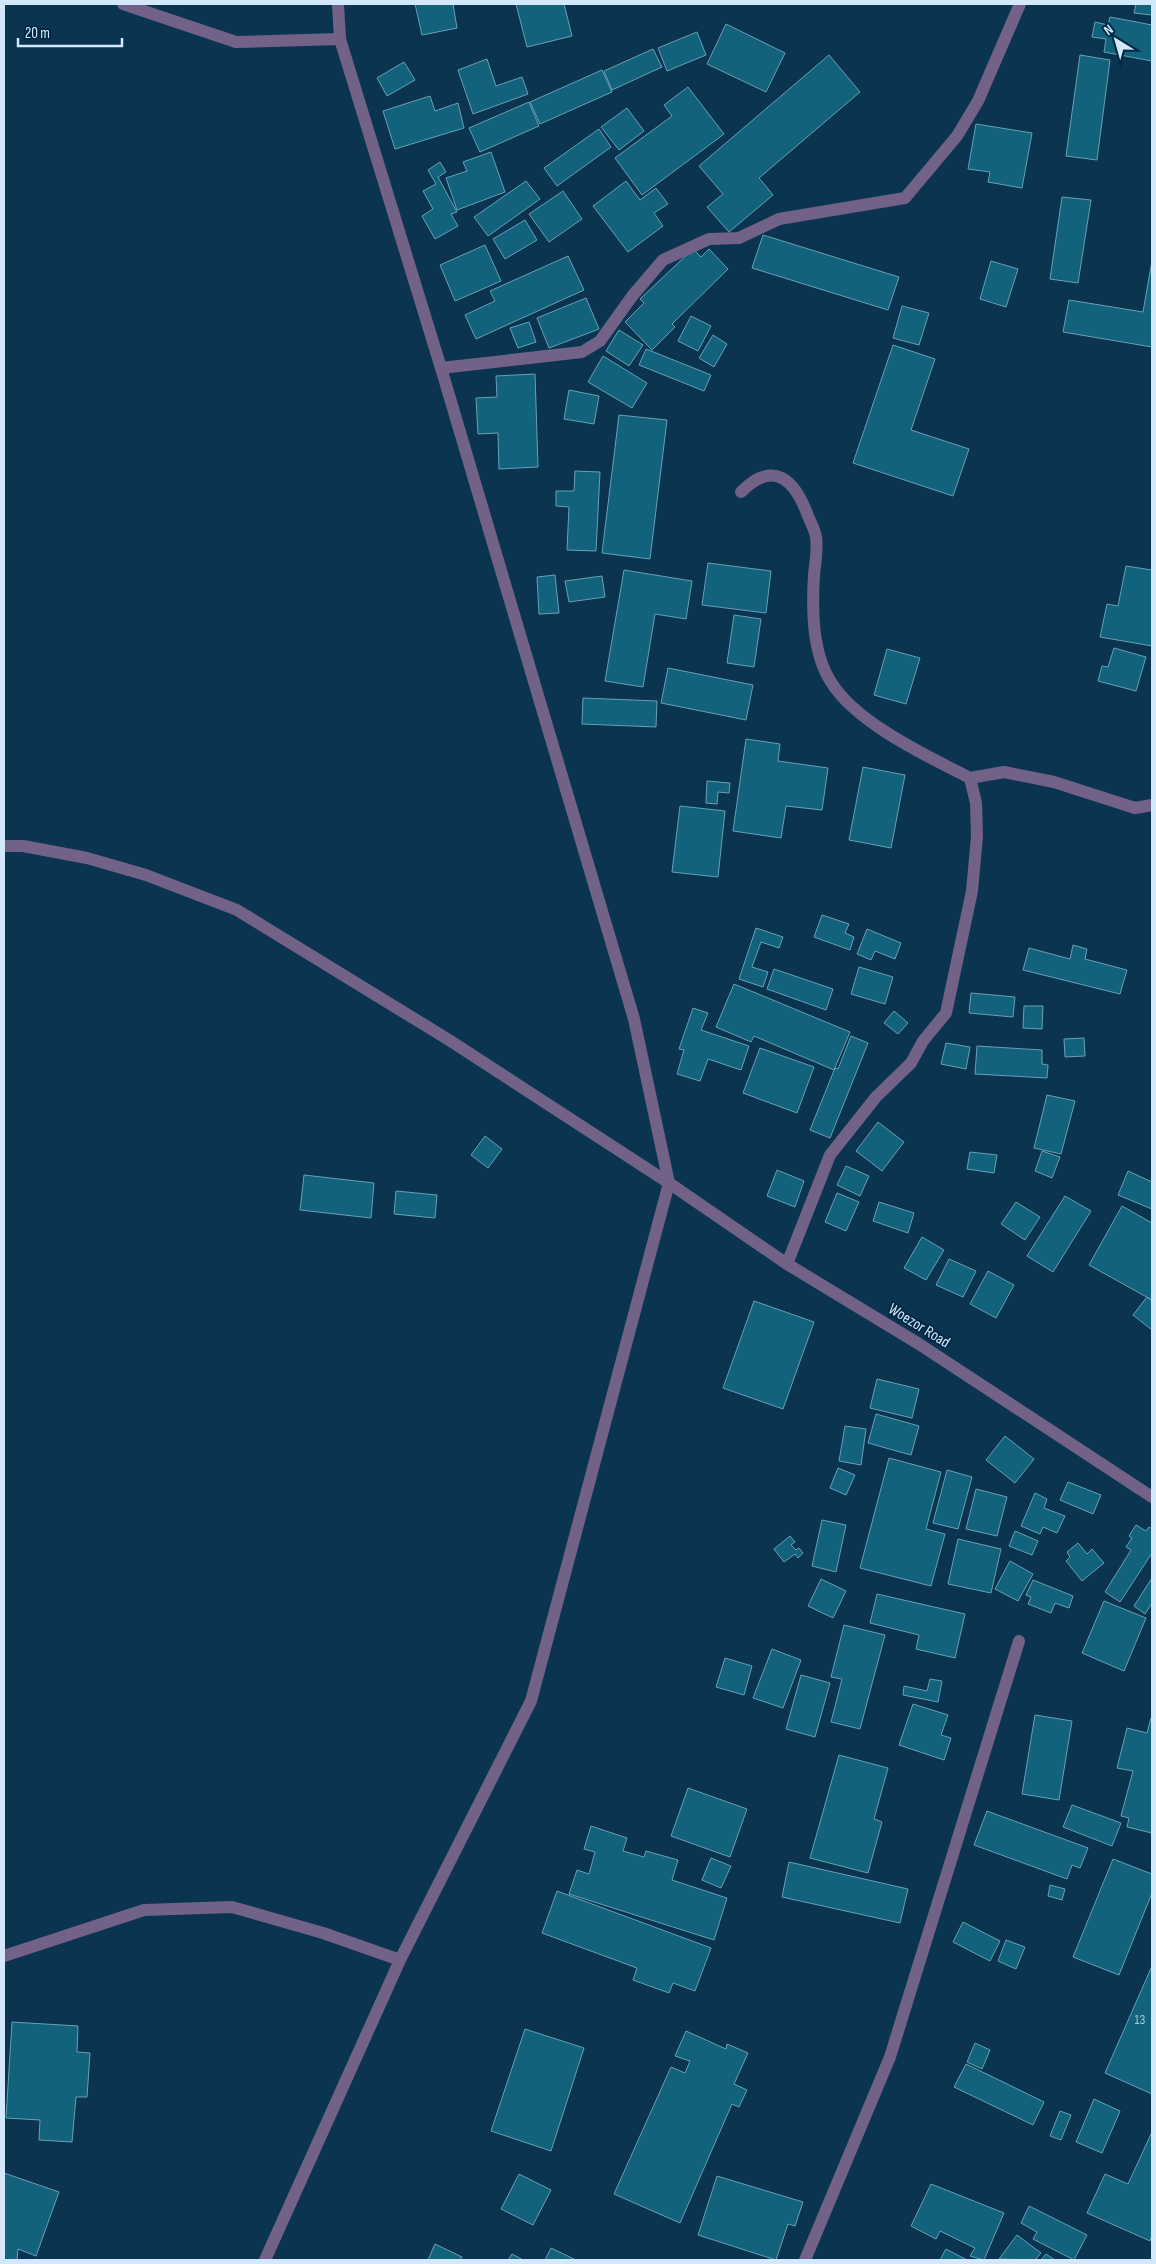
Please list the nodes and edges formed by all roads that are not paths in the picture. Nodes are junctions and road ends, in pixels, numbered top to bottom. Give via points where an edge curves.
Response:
1 (123, 4) edge
2 (338, 4) edge
3 (1020, 4) edge
4 (340, 40) junction
5 (441, 368) junction
6 (741, 492) dead end
7 (970, 778) junction
8 (1152, 805) edge
9 (4, 846) edge
10 (669, 1183) junction
11 (787, 1264) junction
12 (1152, 1497) edge
13 (1019, 1641) dead end
14 (4, 1956) edge
15 (400, 1960) junction
16 (265, 2260) edge
17 (805, 2260) edge

1 - 4 street via 236,42
2 - 4 street
3 - 5 street via 978,101 956,136 905,198 778,220 739,238 709,239 663,260 600,342 582,352
4 - 5 street
5 - 10 street via 634,1019
6 - 7 street via 750,483 775,476 790,481 805,508 816,538 813,600 818,650 830,682 852,706 883,731
7 - 8 street via 1004,772 1054,782 1135,808
7 - 11 street via 976,804 977,836 972,891 946,1013 923,1042 912,1063 876,1097 830,1155
9 - 10 street, Woezor Road via 23,846 87,858 146,875 237,910 449,1040
10 - 11 street, Woezor Road
10 - 15 street via 531,1701
11 - 12 street, Woezor Road via 919,1344
13 - 17 street via 890,2057
14 - 15 street via 144,1910 232,1907 324,1933
15 - 16 street

